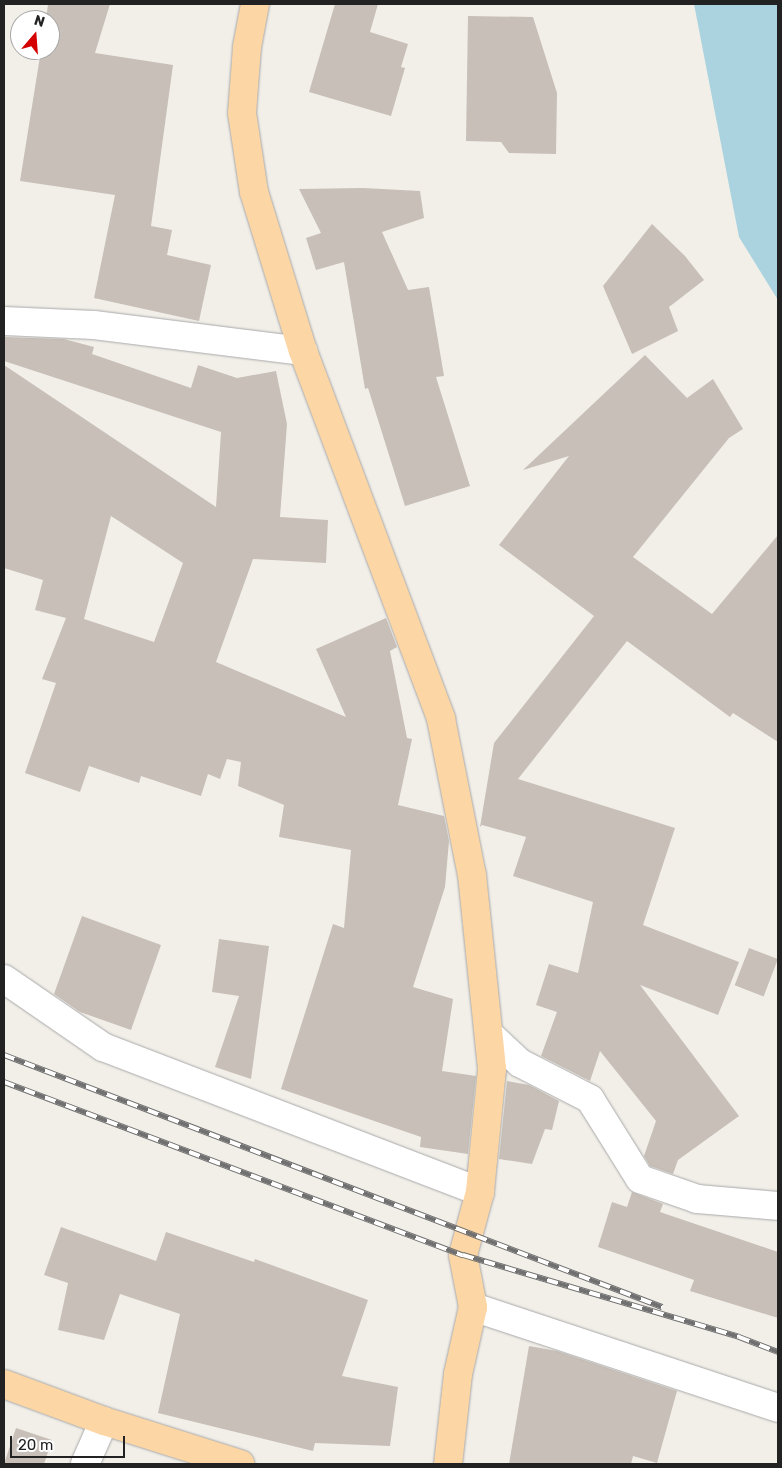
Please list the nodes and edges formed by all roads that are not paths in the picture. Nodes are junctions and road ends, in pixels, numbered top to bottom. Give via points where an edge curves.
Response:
1 (255, 4) edge
2 (4, 321) edge
3 (303, 351) junction
4 (4, 979) edge
5 (490, 1035) junction
6 (480, 1192) junction
7 (778, 1206) edge
8 (473, 1307) junction
9 (4, 1384) edge
10 (778, 1408) edge
11 (104, 1421) junction
12 (85, 1464) edge
13 (240, 1464) edge
14 (448, 1464) edge

1 - 3 main road via 247,48 242,114 254,192
2 - 3 street via 94,325
3 - 5 main road via 442,719 472,875
4 - 6 street via 103,1047
5 - 6 main road via 492,1069
5 - 7 street via 520,1063 590,1099 640,1179 697,1200
6 - 8 main road via 463,1255
8 - 10 street
8 - 14 main road via 458,1374
9 - 11 main road
11 - 12 street
11 - 13 main road

